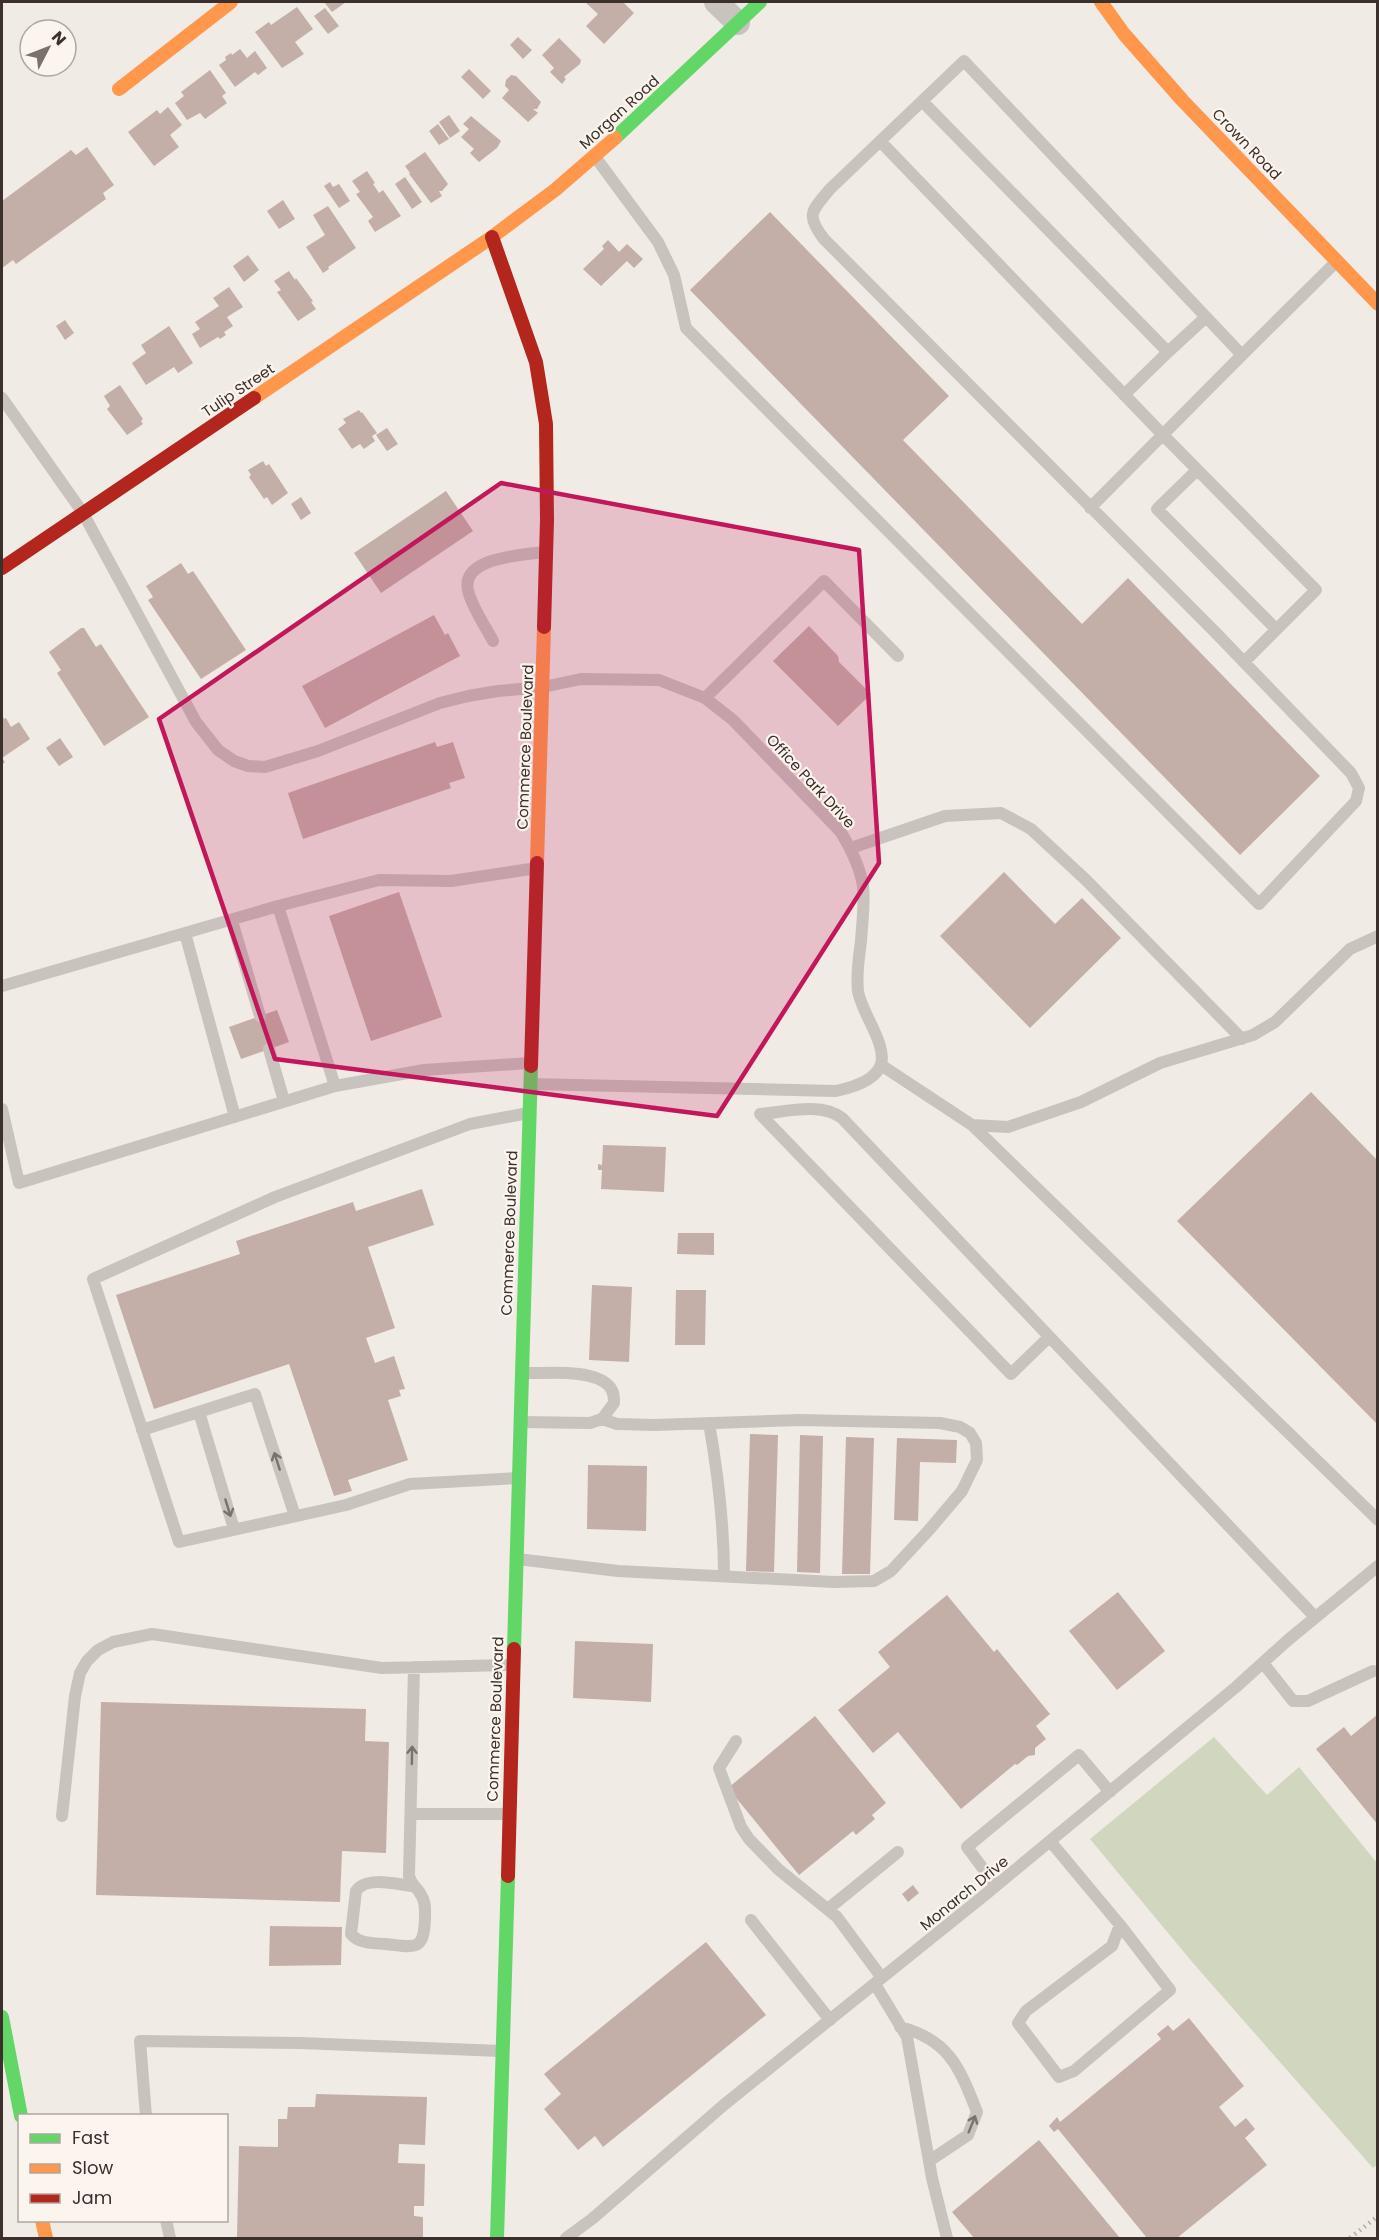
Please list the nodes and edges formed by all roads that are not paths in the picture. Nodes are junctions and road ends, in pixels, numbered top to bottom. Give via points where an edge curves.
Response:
1 (231, 2) edge
2 (716, 2) edge
3 (760, 2) edge
4 (1101, 2) edge
5 (738, 23) junction
6 (119, 88) dead end
7 (922, 101) junction
8 (880, 141) junction
9 (595, 157) junction
10 (492, 237) junction
11 (1336, 261) junction
12 (1377, 303) edge
13 (1206, 317) junction
14 (1168, 352) junction
15 (1242, 355) junction
16 (1124, 395) junction
17 (2, 398) edge
18 (1163, 435) junction
19 (1197, 470) junction
20 (1090, 508) junction
21 (83, 513) junction
22 (546, 552) junction
23 (2, 568) edge
24 (1276, 629) junction
25 (493, 641) dead end
26 (898, 656) dead end
27 (1244, 662) junction
28 (543, 687) junction
29 (705, 698) junction
30 (851, 848) junction
31 (537, 868) junction
32 (278, 906) junction
33 (232, 921) junction
34 (185, 933) junction
35 (1377, 936) edge
36 (2, 986) edge
37 (260, 1016) dead end
38 (1242, 1039) junction
39 (270, 1049) dead end
40 (531, 1063) junction
41 (881, 1065) junction
42 (530, 1084) junction
43 (335, 1086) junction
44 (284, 1101) junction
45 (2, 1109) edge
46 (529, 1113) junction
47 (235, 1117) junction
48 (972, 1125) junction
49 (1049, 1337) junction
50 (521, 1373) junction
51 (199, 1412) junction
52 (602, 1419) junction
53 (520, 1422) junction
54 (709, 1423) junction
55 (142, 1430) junction
56 (518, 1478) junction
57 (296, 1516) junction
58 (1377, 1520) edge
59 (234, 1530) junction
60 (516, 1559) junction
61 (1377, 1566) edge
62 (724, 1575) junction
63 (1315, 1617) junction
64 (1263, 1663) junction
65 (513, 1665) junction
66 (414, 1667) junction
67 (1373, 1671) dead end
68 (736, 1741) dead end
69 (1110, 1792) junction
70 (411, 1814) junction
71 (509, 1814) junction
72 (62, 1816) dead end
73 (1050, 1841) junction
74 (898, 1852) dead end
75 (412, 1886) junction
76 (996, 1886) junction
77 (828, 1909) junction
78 (751, 1920) dead end
79 (1120, 1925) junction
80 (878, 1981) junction
81 (2, 2018) edge
82 (830, 2020) junction
83 (900, 2027) junction
84 (502, 2052) junction
85 (21, 2114) edge
86 (146, 2114) edge
87 (929, 2161) junction
88 (42, 2222) edge
89 (166, 2222) edge
90 (46, 2238) edge
91 (170, 2238) edge
92 (497, 2238) edge
93 (566, 2238) edge
94 (947, 2238) edge

1 - 6 main road
2 - 5 street
3 - 5 main road, Morgan Road
4 - 11 main road, Crown Road via 1183,101
5 - 9 main road, Morgan Road
7 - 8 lane
7 - 13 lane via 964,61
7 - 14 lane
8 - 16 lane
8 - 20 lane via 830,189 813,211 812,224
9 - 10 main road, Morgan Road
9 - 27 lane via 658,242 674,275 686,328 1259,904 1356,801 1359,788 1351,773
10 - 21 main road, Tulip Street
10 - 22 main road, Commerce Boulevard via 536,362 546,424
11 - 12 main road, Crown Road
11 - 15 lane
13 - 14 lane
13 - 15 lane
14 - 16 lane
15 - 18 lane
16 - 18 lane
17 - 21 lane, Office Park Drive
18 - 19 lane
18 - 20 lane
19 - 24 lane via 1316,590
19 - 24 lane via 1157,509
20 - 27 lane
21 - 23 main road, Tulip Street
21 - 28 lane, Office Park Drive via 196,722 218,750 248,766 266,767 318,751 440,703
22 - 25 lane via 499,559 481,565 470,576 468,593
22 - 28 main road, Commerce Boulevard
24 - 27 lane
26 - 29 lane via 824,581
28 - 29 lane, Office Park Drive via 581,679 659,680
28 - 31 main road, Commerce Boulevard
29 - 30 lane, Office Park Drive via 733,720 840,831
30 - 38 lane via 945,816 1001,813 1031,829 1086,880
30 - 41 lane, Office Park Drive via 863,885 856,971 859,995 881,1048
31 - 32 lane via 452,881 379,880
31 - 40 main road, Commerce Boulevard
32 - 33 lane
32 - 43 lane
33 - 34 lane
33 - 37 lane
34 - 36 lane
34 - 47 lane
35 - 38 lane via 1350,949 1275,1022
38 - 48 lane via 1160,1063 1081,1102 1008,1127
39 - 44 lane
40 - 42 main road, Commerce Boulevard
40 - 43 lane via 424,1070
41 - 42 lane via 857,1086 836,1091
41 - 48 lane
42 - 46 main road, Commerce Boulevard
43 - 44 lane
44 - 47 lane
45 - 47 lane via 19,1183
46 - 50 main road, Commerce Boulevard
46 - 55 lane via 470,1124 296,1189 93,1279
48 - 58 lane
49 - 49 lane via 842,1118 820,1109 760,1114 1011,1374
49 - 63 lane
50 - 52 lane via 590,1375 600,1380 609,1386 615,1403
50 - 53 main road, Commerce Boulevard
51 - 55 lane
57 -> 51 lane via 255,1394
51 -> 59 lane
52 - 53 lane via 590,1423
52 - 54 lane via 617,1424
53 - 56 main road, Commerce Boulevard
54 - 62 lane via 724,1524
54 - 62 lane via 940,1423 960,1427 976,1443 977,1461 962,1491 891,1571 873,1581
55 - 59 lane via 179,1542
56 - 57 lane via 410,1484 346,1506
56 - 60 main road, Commerce Boulevard
57 - 59 lane
60 - 62 lane via 618,1571
60 - 65 main road, Commerce Boulevard
61 - 63 lane, Monarch Drive
63 - 64 lane, Monarch Drive
64 - 67 lane via 1293,1701 1308,1701
64 - 69 lane, Monarch Drive
65 - 66 lane
65 - 71 main road, Commerce Boulevard
70 -> 66 lane
66 - 72 lane via 382,1668 152,1634 112,1642 98,1650 80,1672
68 - 77 lane via 719,1768 741,1827 778,1869
69 - 73 lane, Monarch Drive
69 - 76 lane via 1080,1755 967,1848
70 - 71 lane
70 - 75 lane
71 - 84 main road, Commerce Boulevard
73 - 76 lane, Monarch Drive
73 - 79 lane
74 - 77 lane
75 - 75 lane via 421,1893 425,1904 425,1934 420,1943 411,1947 360,1941 351,1934 360,1885 370,1882
76 - 80 lane, Monarch Drive
77 - 80 lane
78 - 82 lane
79 - 79 lane via 1112,1946 1026,2011 1018,2023 1059,2077 1074,2071 1170,1990
80 - 82 lane, Monarch Drive
80 - 83 lane
81 - 85 main road
82 - 93 lane, Monarch Drive
83 - 87 lane via 907,2037
87 -> 83 lane via 968,2135 977,2112 959,2068 934,2041
84 - 86 lane via 140,2041
84 - 92 main road, Commerce Boulevard
87 - 94 lane
88 - 90 main road
89 - 91 lane

